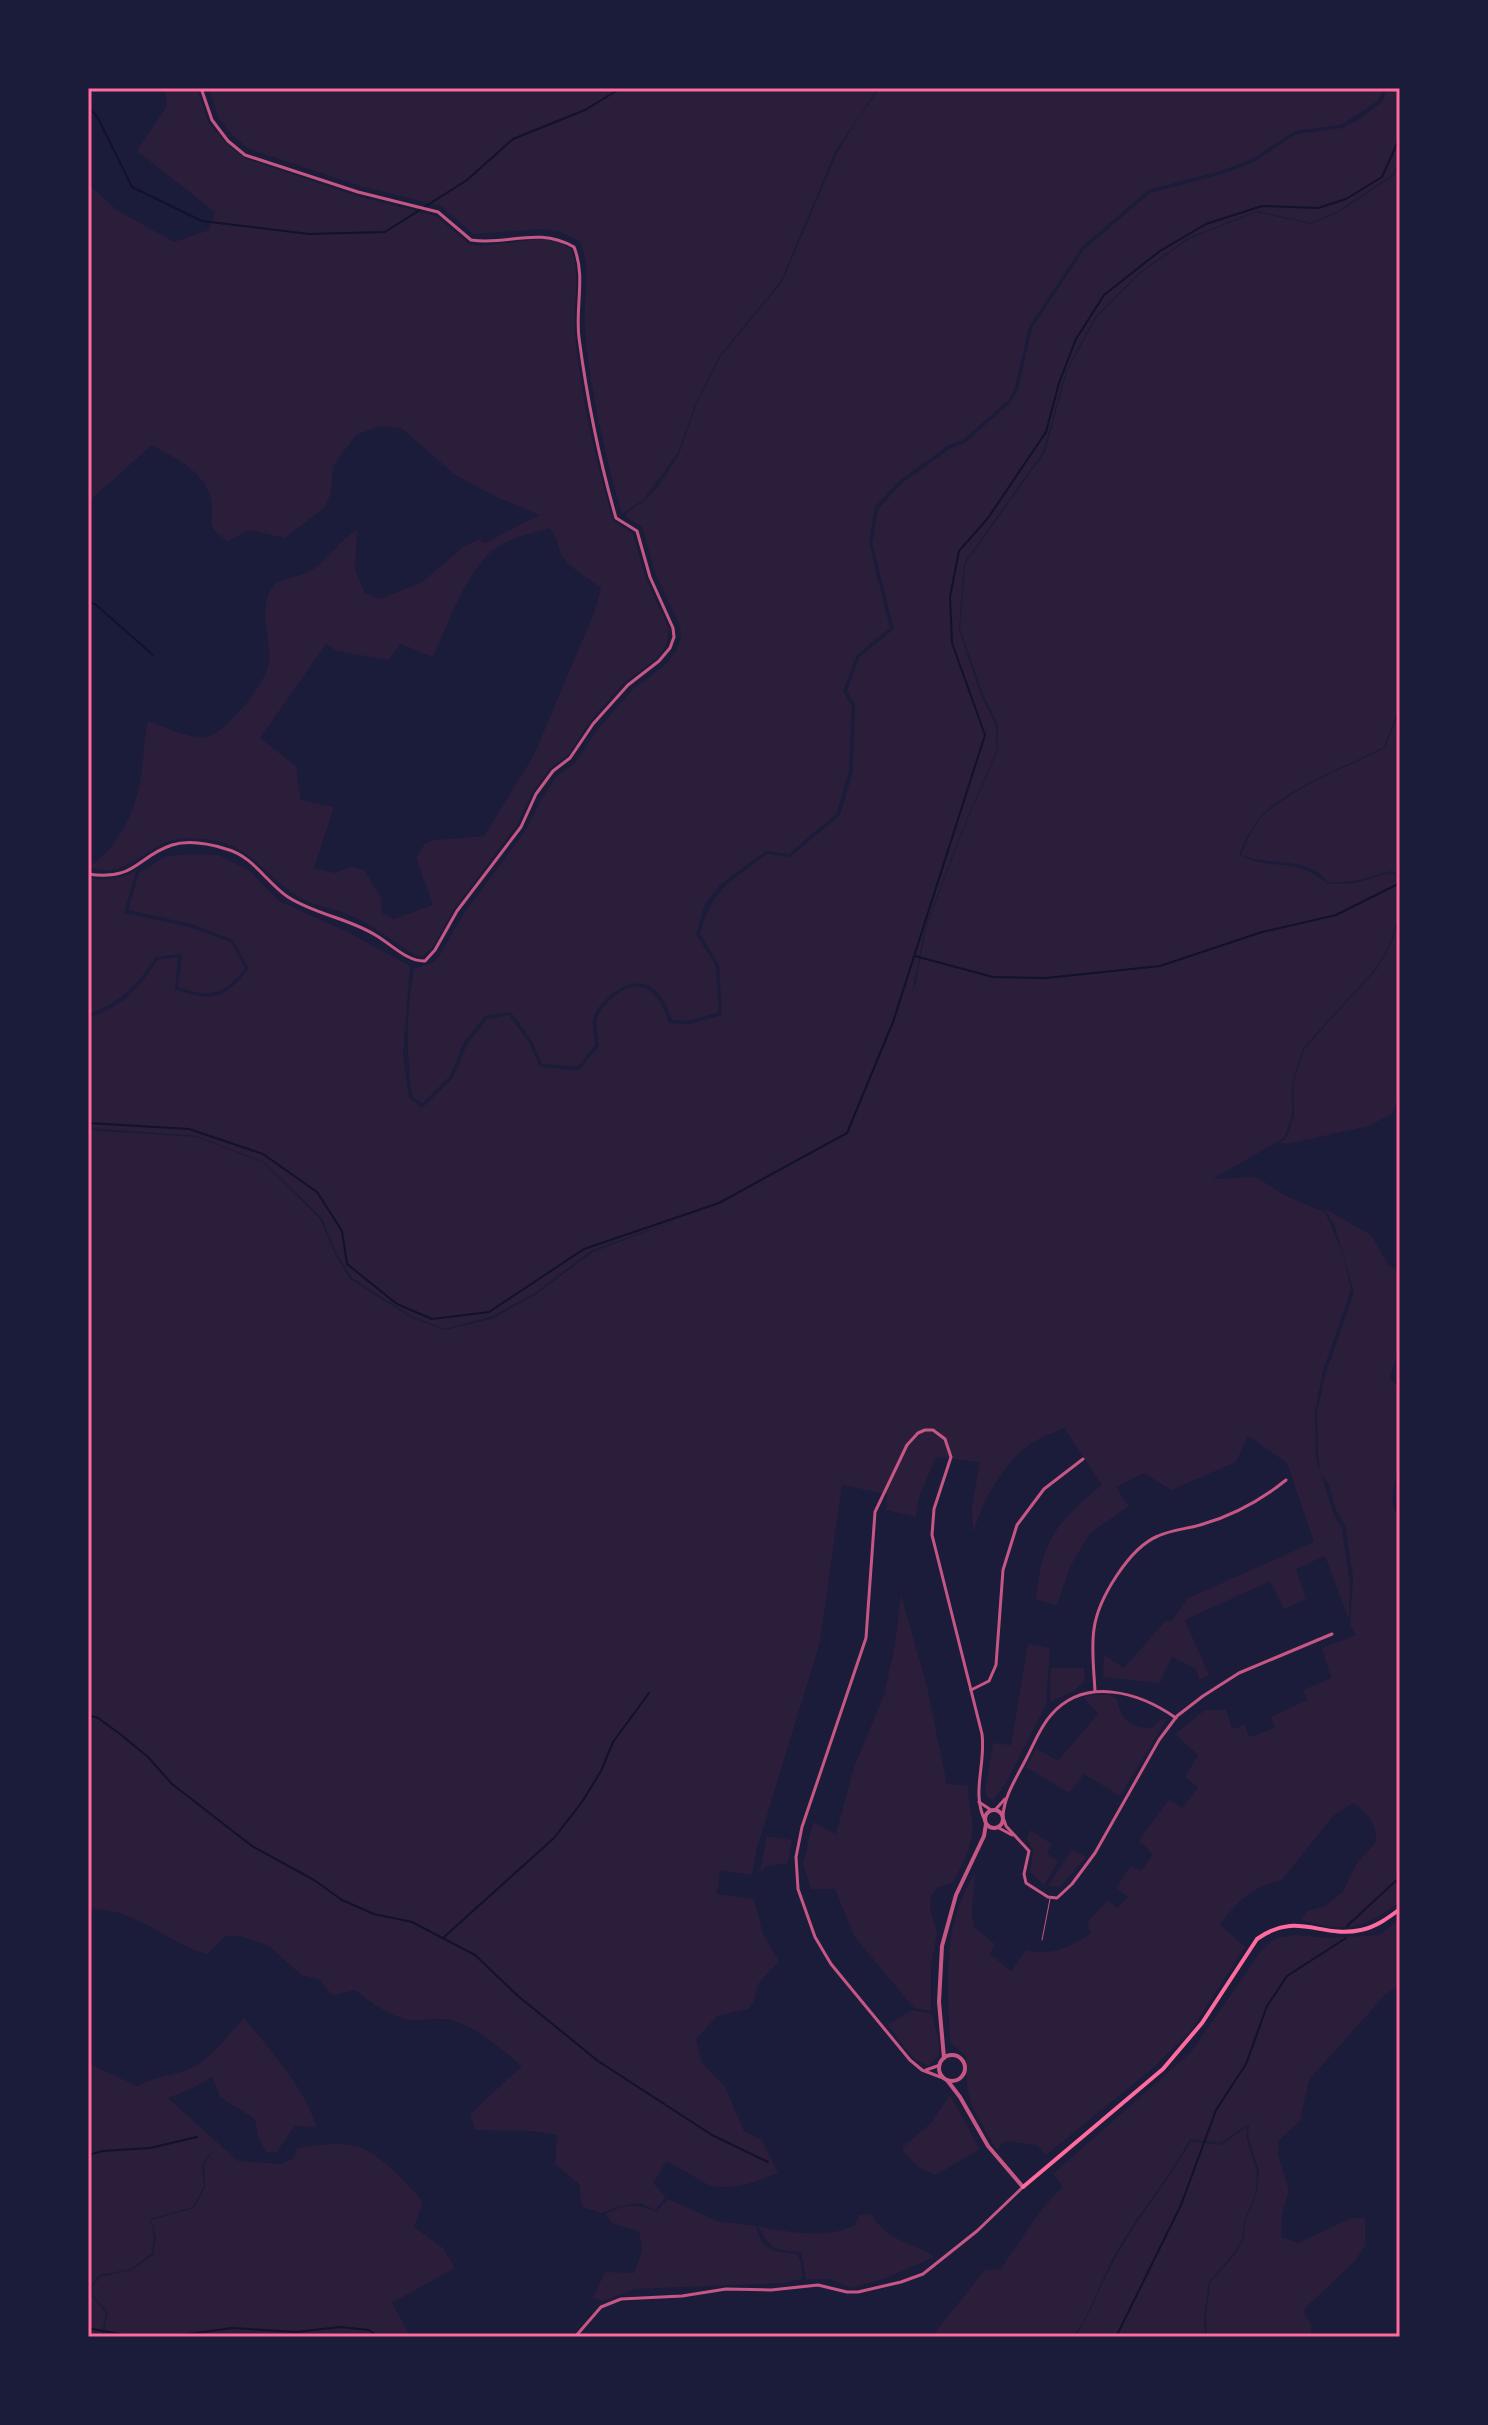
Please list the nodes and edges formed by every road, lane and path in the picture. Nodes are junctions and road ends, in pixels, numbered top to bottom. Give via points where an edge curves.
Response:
1 (201, 88) edge
2 (88, 874) edge
3 (1083, 1459) dead end
4 (1286, 1480) dead end
5 (1332, 1634) dead end
6 (971, 1690) junction
7 (1095, 1691) junction
8 (1176, 1718) junction
9 (1007, 1796) junction
10 (977, 1799) junction
11 (993, 1810) junction
12 (1004, 1818) junction
13 (986, 1823) junction
14 (997, 1828) junction
15 (1015, 1837) junction
16 (979, 1846) junction
17 (1051, 1898) junction
18 (1400, 1909) edge
19 (1042, 1940) dead end
20 (943, 2040) junction
21 (957, 2056) junction
22 (944, 2058) junction
23 (940, 2065) junction
24 (922, 2070) junction
25 (963, 2075) junction
26 (945, 2079) junction
27 (960, 2097) junction
28 (1023, 2187) junction
29 (575, 2337) edge

1 - 2 street via 212,120 245,155 438,212 471,240 543,236 574,247 581,263 579,336 605,479 616,518 637,531 674,637 659,661 628,685 570,758 553,771 521,827 425,961 413,960 344,918 302,905 229,849 178,844 131,870
3 - 6 street via 1044,1489 1017,1525 1003,1570 996,1665 989,1681
4 - 7 street via 1233,1514 1157,1536 1131,1559 1097,1615
5 - 8 street via 1239,1673
6 - 10 street via 983,1745
6 - 24 street via 932,1535 934,1509 951,1457 949,1444 933,1430 918,1433 907,1445 875,1512 866,1638 802,1827 796,1868 802,1905 824,1952
7 - 8 street via 1127,1695
7 - 9 street via 1068,1701 1049,1716
8 - 17 street via 1080,1874 1064,1893
9 - 11 street
9 - 12 street
10 - 11 street
10 - 13 street
11 - 12 street
11 - 13 street via 986,1814
12 - 14 street
12 - 15 street
13 - 14 street
13 - 16 street
14 - 15 street
14 - 16 street
15 - 17 street via 1029,1851 1026,1883
16 - 20 street via 956,1895 942,1946
17 - 19 lane
18 - 28 main road via 1364,1930 1289,1925 1257,1939 1181,2050
20 - 21 street
20 - 22 street
21 - 22 street
21 - 25 street via 964,2062
22 - 23 street
23 - 24 street
23 - 26 street
24 - 26 street
25 - 26 street via 955,2081
25 - 27 street
26 - 27 street
27 - 28 street via 988,2146
28 - 29 street via 918,2277 858,2292 818,2285 621,2299 601,2307

